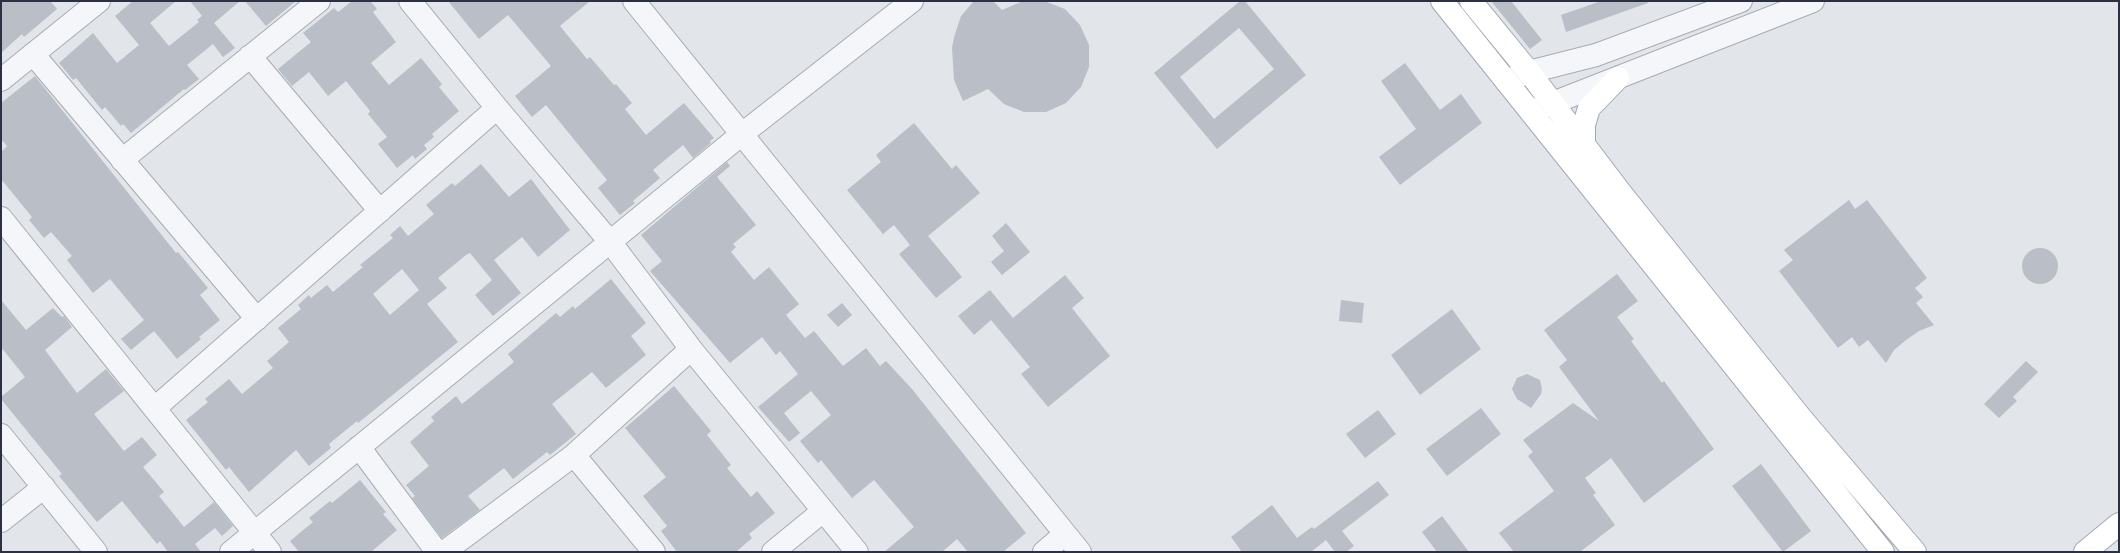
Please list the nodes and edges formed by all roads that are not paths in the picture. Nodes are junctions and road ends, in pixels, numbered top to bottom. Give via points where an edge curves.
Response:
1 (99, 1) edge
2 (319, 1) edge
3 (410, 1) edge
4 (634, 1) edge
5 (912, 1) edge
6 (1442, 1) edge
7 (1471, 1) edge
8 (1741, 1) edge
9 (1813, 1) edge
10 (33, 54) junction
11 (250, 56) junction
12 (1529, 72) junction
13 (1618, 78) junction
14 (1, 80) edge
15 (1506, 81) junction
16 (1552, 103) junction
17 (497, 108) junction
18 (1531, 112) junction
19 (742, 134) junction
20 (1584, 145) junction
21 (122, 160) junction
22 (380, 212) junction
23 (1, 218) edge
24 (611, 243) junction
25 (258, 318) junction
26 (691, 349) junction
27 (155, 408) junction
28 (1, 436) edge
29 (359, 447) junction
30 (574, 455) junction
31 (44, 487) junction
32 (823, 511) junction
33 (1, 522) edge
34 (2119, 524) edge
35 (254, 532) junction
36 (1065, 534) junction
37 (96, 552) edge
38 (231, 552) edge
39 (270, 552) edge
40 (437, 552) edge
41 (444, 552) edge
42 (654, 552) edge
43 (773, 552) edge
44 (857, 552) edge
45 (1044, 552) edge
46 (1080, 552) edge
47 (1883, 552) edge
48 (1915, 552) edge
49 (2085, 552) edge

1 - 10 street
2 - 11 street
3 - 17 street
4 - 19 street
5 - 19 street
6 - 15 main road
7 - 12 main road
8 - 12 street via 1596,55
9 - 13 street
10 - 14 street
10 - 21 street
11 - 21 street
11 - 22 street
12 - 15 street
12 - 16 main road
13 - 16 street
13 - 20 main road via 1589,108 1584,125
15 - 18 main road
16 - 18 street
16 - 20 main road
17 - 22 street
17 - 24 street
18 - 47 main road
19 - 24 street
19 - 36 street
20 - 48 main road via 1801,418
21 - 25 street
22 - 25 street
23 - 27 street
24 - 26 street
24 - 29 street
25 - 27 street
26 - 30 street
26 - 32 street
27 - 35 street
28 - 31 street
29 - 35 street
29 - 40 street
30 - 41 street
30 - 42 street
31 - 33 street
31 - 37 street
32 - 43 street
32 - 44 street
34 - 49 main road
35 - 38 street
35 - 39 street
36 - 45 street
36 - 46 street

